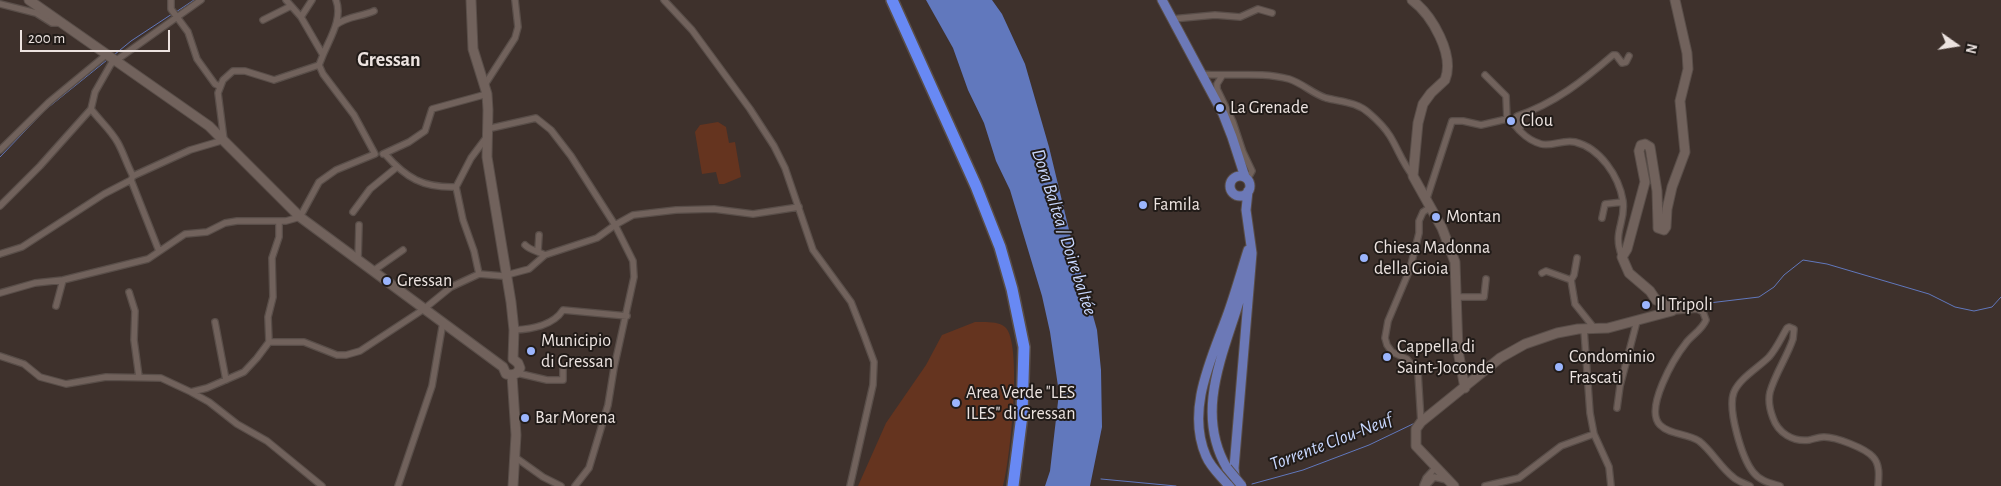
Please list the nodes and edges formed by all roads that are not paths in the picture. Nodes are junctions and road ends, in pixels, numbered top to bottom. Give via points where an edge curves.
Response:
1 (29, 0) edge
2 (171, 0) edge
3 (201, 0) edge
4 (286, 0) edge
5 (312, 0) edge
6 (336, 0) edge
7 (471, 0) edge
8 (515, 0) edge
9 (664, 0) edge
10 (892, 0) edge
11 (900, 0) edge
12 (1162, 0) edge
13 (1412, 0) edge
14 (1675, 0) edge
15 (0, 4) edge
16 (291, 6) junction
17 (374, 11) dead end
18 (1272, 13) dead end
19 (301, 17) junction
20 (176, 18) junction
21 (1172, 19) junction
22 (263, 20) dead end
23 (60, 23) junction
24 (336, 25) junction
25 (106, 55) junction
26 (323, 55) junction
27 (1629, 56) dead end
28 (115, 62) junction
29 (319, 65) junction
30 (1201, 74) junction
31 (1485, 75) dead end
32 (1222, 76) junction
33 (219, 86) junction
34 (486, 90) junction
35 (91, 109) junction
36 (1507, 119) junction
37 (1521, 133) junction
38 (487, 134) junction
39 (224, 140) junction
40 (0, 150) edge
41 (375, 154) junction
42 (384, 154) junction
43 (1238, 159) junction
44 (396, 167) junction
45 (1413, 176) junction
46 (132, 178) junction
47 (1234, 178) junction
48 (1246, 178) junction
49 (456, 187) junction
50 (1248, 191) junction
51 (1237, 195) junction
52 (1623, 202) junction
53 (1429, 203) junction
54 (0, 206) edge
55 (798, 207) junction
56 (1246, 210) junction
57 (353, 212) dead end
58 (300, 217) junction
59 (1602, 218) dead end
60 (279, 221) junction
61 (359, 225) dead end
62 (615, 225) junction
63 (538, 235) dead end
64 (1250, 242) junction
65 (525, 245) dead end
66 (403, 250) dead end
67 (159, 251) junction
68 (538, 251) junction
69 (0, 254) edge
70 (545, 255) junction
71 (1622, 257) junction
72 (1577, 258) dead end
73 (358, 260) junction
74 (372, 270) junction
75 (1542, 273) dead end
76 (479, 274) junction
77 (506, 275) junction
78 (1486, 279) dead end
79 (63, 280) junction
80 (1571, 280) junction
81 (129, 292) dead end
82 (0, 293) edge
83 (1456, 297) junction
84 (56, 306) dead end
85 (424, 309) junction
86 (1672, 311) junction
87 (626, 316) junction
88 (1636, 321) junction
89 (215, 322) dead end
90 (443, 322) junction
91 (1595, 328) junction
92 (1584, 329) junction
93 (514, 330) junction
94 (268, 342) junction
95 (0, 356) edge
96 (513, 359) junction
97 (503, 366) junction
98 (563, 367) dead end
99 (515, 374) junction
100 (139, 378) junction
101 (226, 380) junction
102 (1464, 386) junction
103 (191, 392) junction
104 (1617, 408) dead end
105 (1421, 422) junction
106 (1594, 434) junction
107 (515, 457) junction
108 (1436, 467) junction
109 (1232, 483) edge
110 (1451, 484) edge
111 (322, 486) edge
112 (398, 486) edge
113 (512, 486) edge
114 (561, 486) edge
115 (575, 486) edge
116 (850, 486) edge
117 (1013, 486) edge
118 (1020, 486) edge
119 (1242, 486) edge
120 (1424, 486) edge
121 (1485, 486) edge
122 (1611, 486) edge
123 (1750, 486) edge
124 (1780, 486) edge
125 (1878, 486) edge

1 - 23 street via 41,5
2 - 20 street
3 - 20 street
4 - 16 street
5 - 19 street
6 - 24 street
7 - 34 street via 474,49
8 - 34 street via 518,27 515,38
9 - 55 street via 692,30 755,116 785,168
10 - 117 highway via 976,186 1012,288 1024,347 1022,415
11 - 118 highway via 981,180 1005,240 1018,284 1030,346 1026,446
12 - 21 main road
13 - 45 street via 1422,7 1438,33 1447,70 1445,80 1423,104
14 - 71 street via 1687,53 1688,69 1680,101 1685,152 1672,187 1664,230 1658,228 1657,191 1650,147 1641,145 1639,151 1645,182
15 - 23 street
16 - 19 street
16 - 22 street
17 - 24 street via 342,20
18 - 21 street via 1258,9 1240,17 1216,15
19 - 26 street
20 - 28 street
20 - 33 street via 188,32 197,59
21 - 30 main road
23 - 25 street
24 - 26 street
25 - 28 street
25 - 40 street via 48,102
26 - 29 street
27 - 37 street via 1622,63 1612,55 1570,90 1517,116
28 - 35 street via 95,92
28 - 39 street via 209,126
29 - 33 street via 274,80 233,71
29 - 41 street via 354,115
30 - 32 street
30 - 43 main road via 1227,123
31 - 36 street via 1506,96
32 - 45 street via 1274,76 1291,80 1326,98 1354,103 1368,112 1389,134
32 - 48 street via 1217,88 1252,171
33 - 39 street
34 - 38 street
34 - 42 street via 432,109 425,132
35 - 46 street via 119,145
35 - 54 street
36 - 37 street
36 - 53 street via 1481,125 1452,121
37 - 52 street via 1544,145 1575,142 1598,155 1620,187
38 - 49 street
38 - 62 street via 536,118 551,130 571,156
38 - 77 street via 488,166
39 - 46 street via 190,150
39 - 58 street
41 - 42 street
41 - 58 street via 336,170 320,182
42 - 44 street
43 - 47 main road
43 - 48 main road
44 - 49 street via 423,184
44 - 57 street via 370,189
45 - 53 street
46 - 67 street
46 - 69 street via 22,247
47 - 48 main road
47 - 51 main road via 1230,187
48 - 50 main road via 1250,186
49 - 76 street
50 - 51 main road
50 - 56 main road
51 - 56 main road
52 - 59 street via 1606,204
52 - 71 street via 1617,235
53 - 83 street via 1455,262
53 - 105 street via 1419,221 1409,273 1388,321 1385,338 1392,352 1407,359 1418,373
55 - 62 street via 753,214 714,209 676,210 633,215
55 - 116 street via 813,250 850,302 874,362 873,385
56 - 64 main road
58 - 60 street
58 - 73 street
60 - 67 street via 225,223 207,232 185,234
60 - 94 street via 279,237 272,258 273,297 268,317
61 - 73 street
62 - 70 street via 596,238
62 - 87 street via 633,261 634,277
63 - 68 street
64 - 109 main road via 1250,276
64 - 109 main road via 1205,377 1198,414 1207,458 1216,472
64 - 119 main road, bridge via 1243,288 1211,402 1215,440 1228,468
65 - 68 street
66 - 74 street
67 - 79 street via 148,259
68 - 70 street
70 - 77 street via 529,269
71 - 86 street via 1629,273
72 - 80 street
73 - 74 street
74 - 85 street
75 - 80 street via 1546,271
76 - 77 street
76 - 85 street via 451,287
77 - 93 street
78 - 83 street via 1484,297
79 - 82 street via 35,283
79 - 84 street
80 - 91 street via 1575,304
81 - 100 street via 135,311 134,340
83 - 102 street via 1458,351
85 - 90 street
85 - 94 street via 360,351 346,355 304,342
86 - 88 street
86 - 123 street via 1698,309 1705,314 1706,320 1675,358 1656,402 1654,414 1658,423 1665,429 1697,439 1733,477
87 - 93 street via 564,310 560,316 535,328
87 - 115 street via 603,428 589,468
88 - 91 street
88 - 104 street
89 - 101 street
90 - 97 street
90 - 112 street via 432,386
91 - 92 street
92 - 102 street via 1557,333 1525,344 1500,358
92 - 106 street
93 - 96 street
94 - 101 street via 244,372
95 - 100 street via 24,364 40,376 66,384 106,377
96 - 97 street via 506,360
96 - 99 street via 519,364
97 - 99 street via 505,372
98 - 99 street via 563,380
99 - 107 street
100 - 103 street via 161,378
101 - 103 street
102 - 105 street
103 - 111 street via 268,441
105 - 108 street via 1416,430 1416,446
106 - 121 street via 1561,446 1519,478
106 - 122 street via 1609,467
107 - 113 street
107 - 114 street
108 - 110 street
108 - 120 street via 1426,478
110 - 120 street via 1434,477
124 - 125 street via 1762,480 1744,457 1732,400 1735,390 1776,348 1789,327 1794,328 1793,339 1770,393 1770,411 1774,421 1783,433 1792,438 1832,438 1873,457 1879,469

